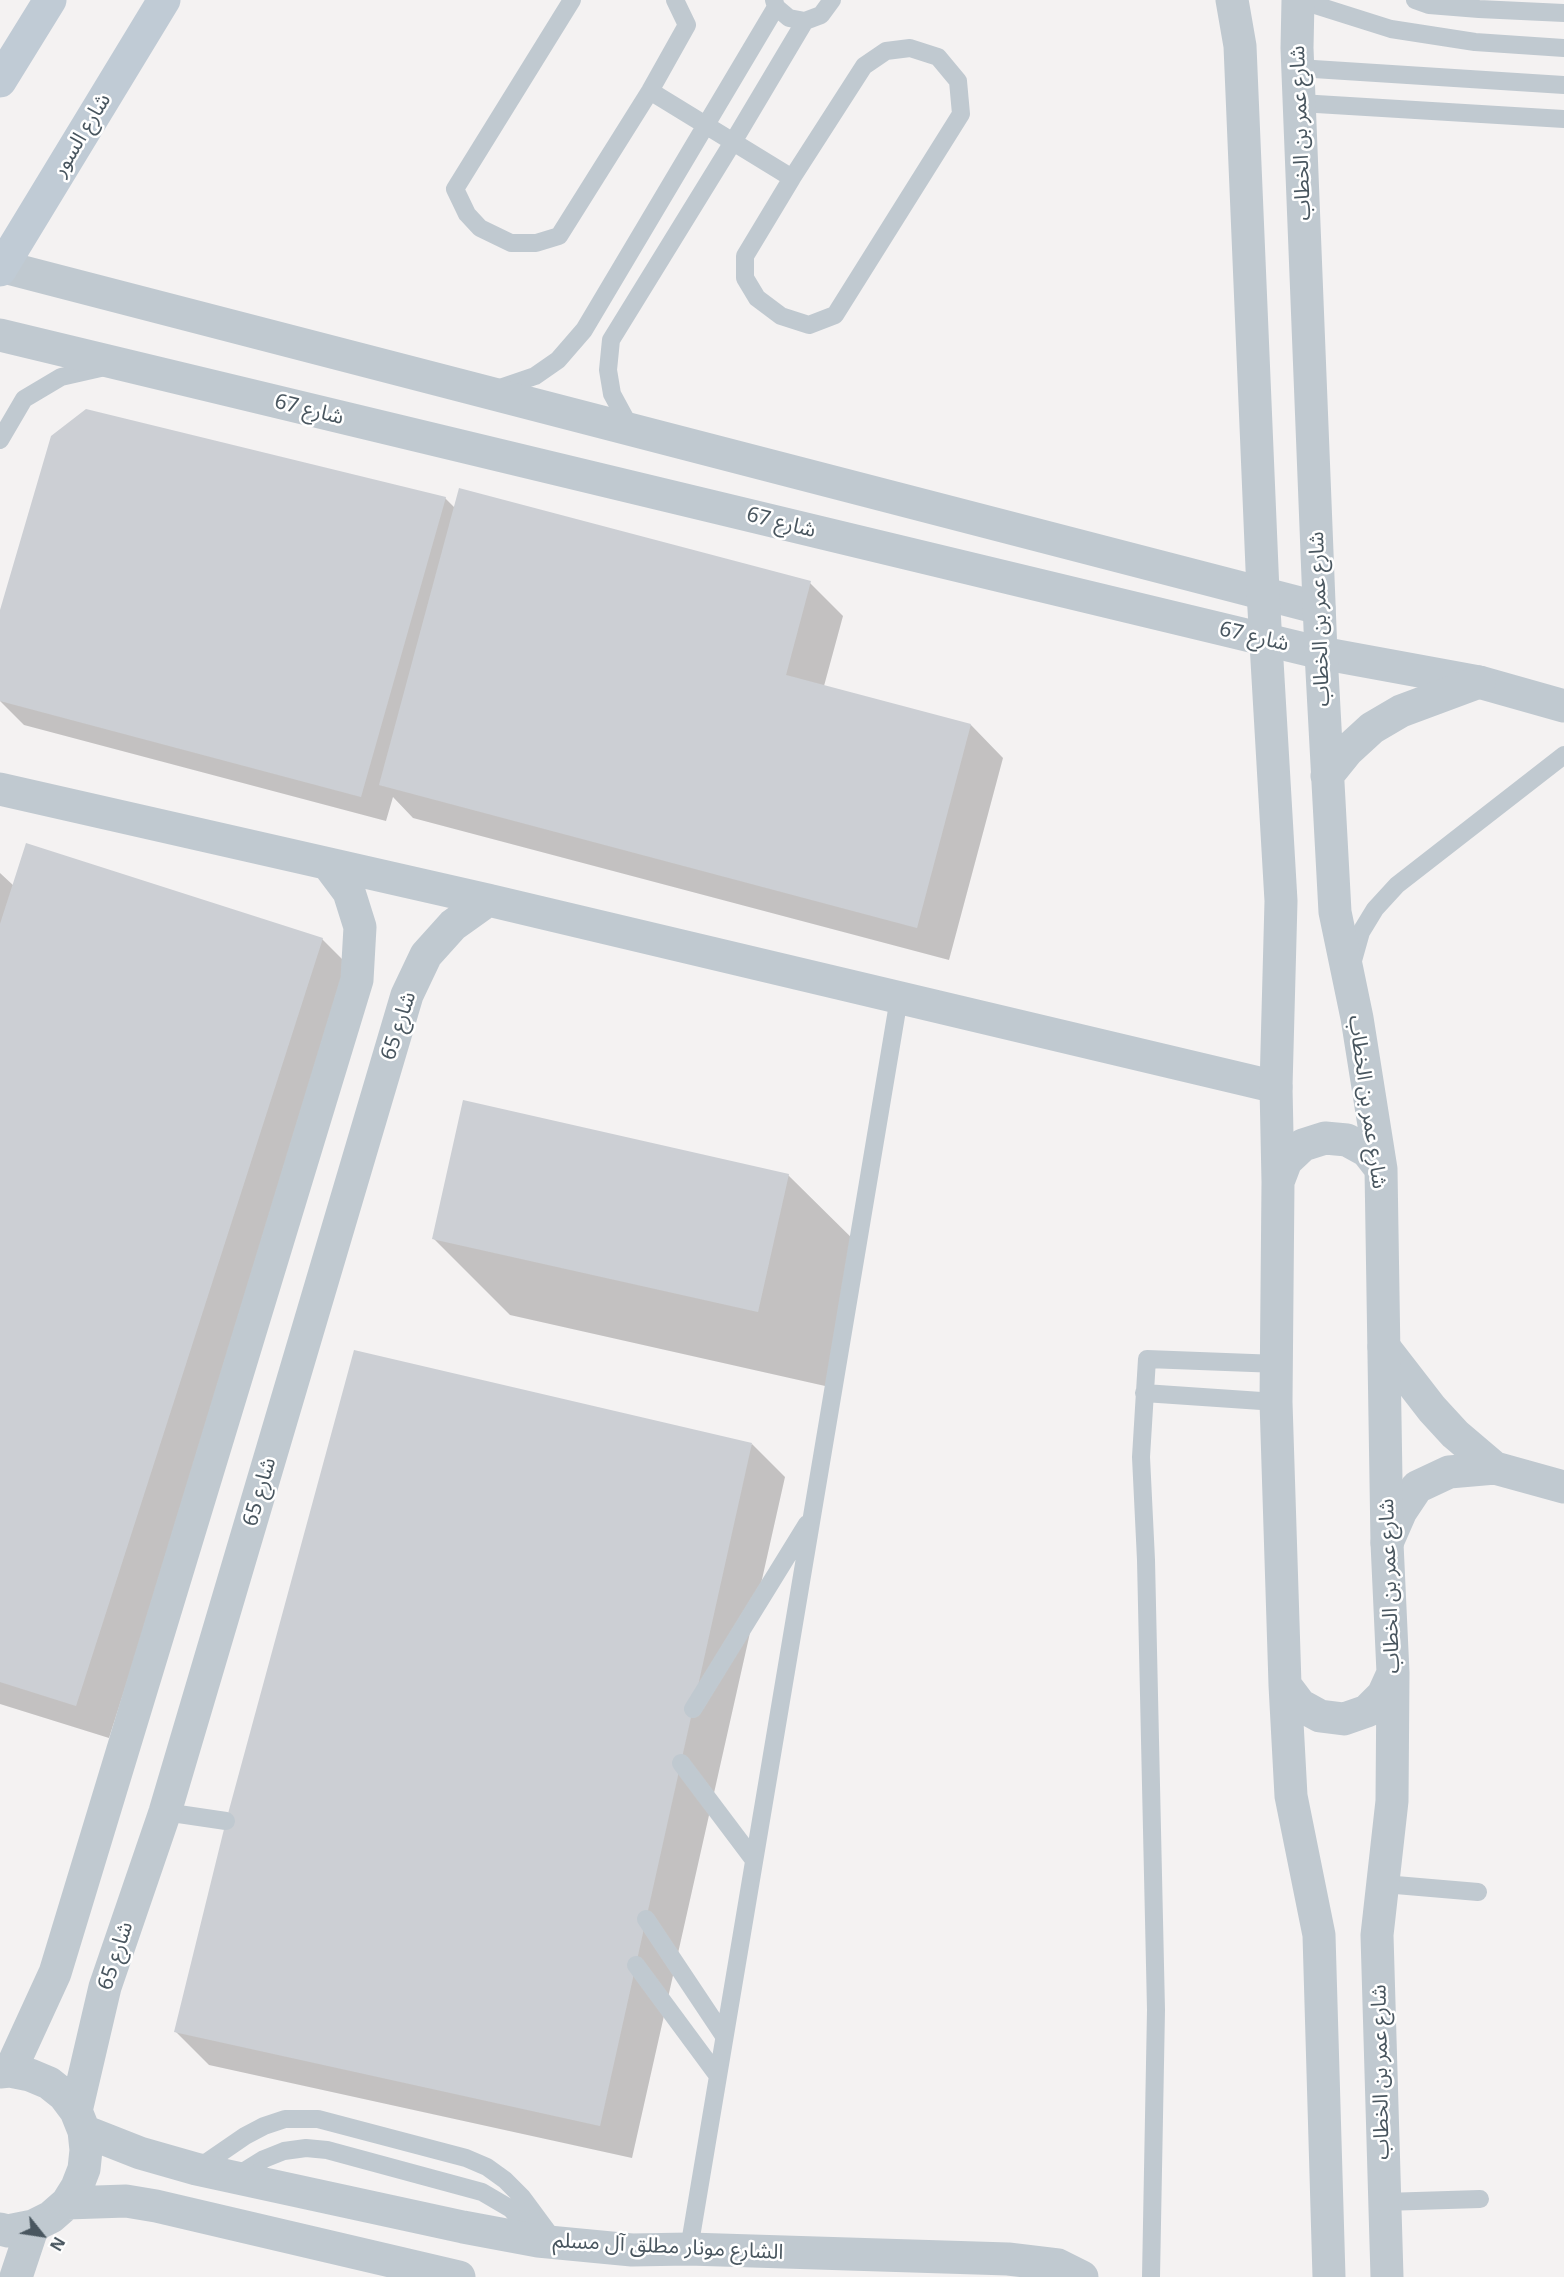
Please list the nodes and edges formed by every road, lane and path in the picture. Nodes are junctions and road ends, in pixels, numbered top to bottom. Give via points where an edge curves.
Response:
1 (50, 0) edge
2 (164, 0) edge
3 (572, 0) edge
4 (675, 0) edge
5 (832, 0) edge
6 (1232, 0) edge
7 (1299, 0) edge
8 (1415, 0) edge
9 (775, 3) edge
10 (1564, 13) edge
11 (805, 21) junction
12 (1564, 48) edge
13 (1298, 68) junction
14 (0, 81) edge
15 (1564, 85) edge
16 (650, 91) junction
17 (1300, 103) junction
18 (1564, 119) edge
19 (705, 124) junction
20 (733, 142) junction
21 (792, 177) junction
22 (1, 268) edge
23 (0, 335) edge
24 (117, 364) junction
25 (487, 392) junction
26 (631, 429) junction
27 (0, 440) edge
28 (1263, 592) junction
29 (1319, 608) junction
30 (1266, 640) junction
31 (1321, 653) junction
32 (1479, 682) junction
33 (1564, 706) edge
34 (1564, 755) edge
35 (1327, 776) junction
36 (0, 789) edge
37 (328, 864) junction
38 (488, 900) junction
39 (1348, 978) junction
40 (899, 998) junction
41 (1276, 1087) junction
42 (1381, 1169) junction
43 (1278, 1182) junction
44 (1384, 1347) junction
45 (1278, 1364) junction
46 (1144, 1394) junction
47 (1276, 1402) junction
48 (1495, 1467) junction
49 (1564, 1487) edge
50 (813, 1515) junction
51 (1387, 1543) junction
52 (1393, 1672) junction
53 (1286, 1685) junction
54 (693, 1709) dead end
55 (681, 1763) dead end
56 (165, 1812) junction
57 (226, 1821) dead end
58 (754, 1860) junction
59 (1384, 1884) junction
60 (1478, 1892) dead end
61 (646, 1919) dead end
62 (636, 1965) dead end
63 (724, 2036) junction
64 (5, 2072) edge
65 (718, 2076) junction
66 (80, 2121) junction
67 (196, 2169) junction
68 (235, 2177) junction
69 (1480, 2199) dead end
70 (1384, 2202) junction
71 (67, 2203) junction
72 (33, 2226) junction
73 (0, 2229) edge
74 (547, 2242) junction
75 (689, 2249) junction
76 (16, 2277) edge
77 (459, 2277) edge
78 (1082, 2277) edge
79 (1151, 2277) edge
80 (1329, 2277) edge
81 (1387, 2277) edge

1 - 14 main road
2 - 22 main road, شارع السور
3 - 16 lane via 455,189 467,214 480,228 511,243 536,243 559,236
4 - 16 lane via 687,25
5 - 11 lane via 821,15
6 - 28 street via 1240,46
7 - 12 lane via 1391,29 1475,42
7 - 13 street, شارع عمر بن الخطاب
8 - 10 lane via 1429,5
9 - 11 lane via 789,18
9 - 19 lane
11 - 20 lane
13 - 15 lane
13 - 17 street, شارع عمر بن الخطاب
16 - 19 lane
17 - 18 lane
17 - 29 street, شارع عمر بن الخطاب
19 - 20 lane
19 - 25 lane via 584,330 558,360 535,376
20 - 21 lane
20 - 26 lane via 611,340 608,370 612,394
21 - 21 lane via 745,256 745,278 757,298 781,316 809,325 835,315 961,114 958,81 938,57 910,48 886,51 864,66
22 - 25 street
23 - 24 street, شارع 67
24 - 27 lane via 61,377 24,399
24 - 30 street, شارع 67
25 - 26 street
26 - 28 street
28 - 29 street
28 - 30 street
29 - 31 street, شارع عمر بن الخطاب
30 - 31 street, شارع 67
30 - 41 street via 1281,902
31 - 32 street, شارع 67
31 - 35 street, شارع عمر بن الخطاب
32 - 33 street, شارع 67
32 - 35 street via 1401,711 1372,728
34 - 39 lane via 1397,885 1361,932
35 - 39 street, شارع عمر بن الخطاب via 1335,912
36 - 37 street
37 - 38 street
37 - 64 street via 349,892 360,927 357,980 55,1973
38 - 40 street
38 - 56 street, شارع 65 via 453,925 426,955 407,995
39 - 42 street, شارع عمر بن الخطاب
40 - 41 street
40 - 50 lane
41 - 43 street
42 - 43 street via 1367,1151 1347,1140 1325,1138 1303,1145 1286,1161
42 - 44 street, شارع عمر بن الخطاب
43 - 45 street
44 - 48 street via 1455,1434
44 - 51 street, شارع عمر بن الخطاب
45 - 46 lane via 1147,1359
45 - 47 street
46 - 47 lane
46 - 79 lane via 1141,1457 1156,2010
47 - 53 street
48 - 49 street
48 - 51 street via 1449,1472 1417,1487
50 - 54 lane
50 - 58 lane
51 - 52 street, شارع عمر بن الخطاب
52 - 53 street via 1383,1695 1367,1711 1344,1719 1320,1716 1300,1705
52 - 59 street, شارع عمر بن الخطاب via 1392,1801
53 - 80 street via 1291,1796 1319,1935
55 - 58 lane
56 - 57 lane
56 - 66 street, شارع 65 via 105,1987
58 - 63 lane
59 - 60 lane
59 - 70 street, شارع عمر بن الخطاب via 1377,1935
61 - 63 lane
62 - 65 lane
63 - 65 lane
64 - 66 street via 30,2074 49,2083 64,2096
65 - 75 lane
66 - 67 street, الشارع مونار مطلق آل مسلم via 140,2153
66 - 71 street, شارع 65 via 87,2150 84,2169
67 - 68 street, الشارع مونار مطلق آل مسلم
67 - 74 lane via 264,2126 318,2118 487,2167 522,2197
68 - 74 street, الشارع مونار مطلق آل مسلم
68 - 74 lane via 284,2151 327,2150 482,2192 511,2209
69 - 70 lane
70 - 81 street, شارع عمر بن الخطاب
71 - 72 street
71 - 77 street via 126,2201 156,2205
72 - 73 street
72 - 76 street
74 - 75 street, الشارع مونار مطلق آل مسلم via 632,2250
75 - 78 street, الشارع مونار مطلق آل مسلم via 1008,2259 1058,2265

